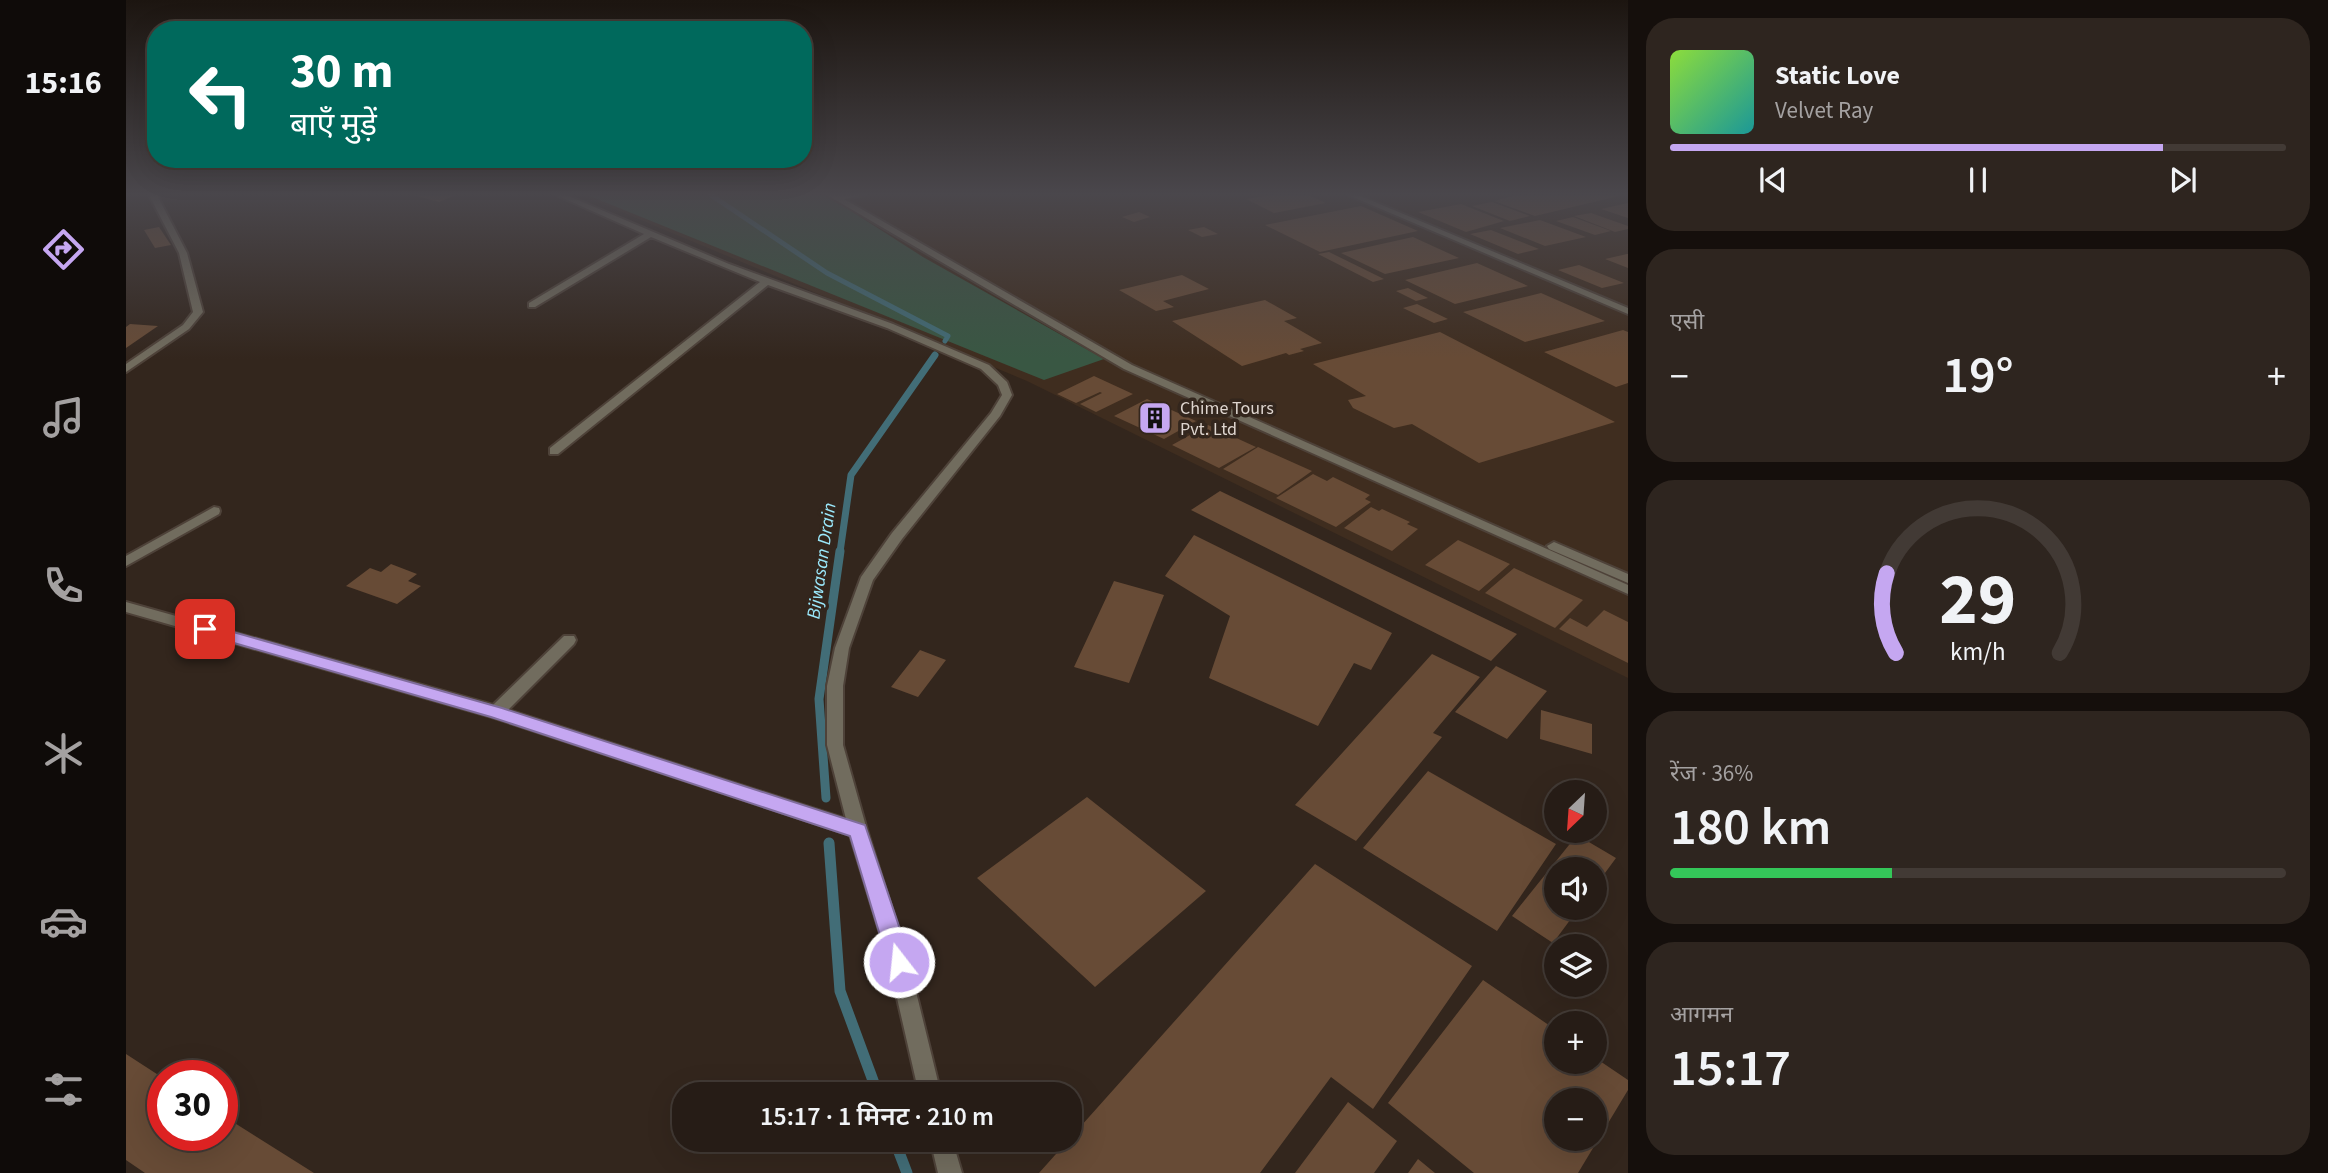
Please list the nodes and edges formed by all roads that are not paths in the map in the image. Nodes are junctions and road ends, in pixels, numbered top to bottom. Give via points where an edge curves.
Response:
1 (181, 250) edge
2 (623, 250) edge
3 (691, 250) edge
4 (931, 250) edge
5 (935, 250) edge
6 (1481, 250) edge
7 (767, 281) junction
8 (532, 305) dead end
9 (1628, 312) edge
10 (126, 369) edge
11 (554, 451) dead end
12 (214, 511) dead end
13 (126, 562) edge
14 (1628, 579) edge
15 (1628, 590) edge
16 (126, 607) edge
17 (569, 640) dead end
18 (496, 712) junction
19 (858, 830) junction
20 (927, 1082) edge
21 (944, 1152) edge
22 (950, 1173) edge

1 - 10 street via 198,312 186,327
2 - 8 street
3 - 7 street
4 - 15 street via 1128,367
5 - 14 street via 1119,354
6 - 9 street
7 - 11 street
7 - 19 street via 985,367 1003,384 1007,395 897,536 866,580 858,600 842,648 834,718 835,745
12 - 13 street
16 - 18 street
17 - 18 street
18 - 19 street
19 - 20 street via 899,962
21 - 22 street

